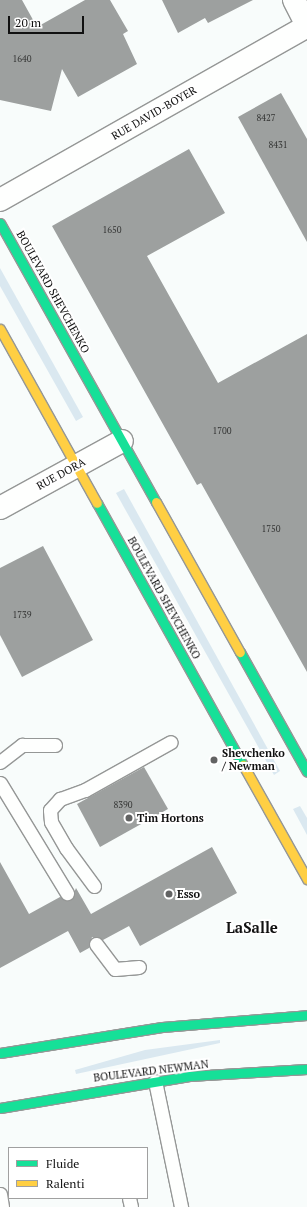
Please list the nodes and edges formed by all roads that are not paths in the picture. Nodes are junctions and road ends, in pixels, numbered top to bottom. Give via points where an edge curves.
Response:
1 (294, 0) edge
2 (307, 26) edge
3 (0, 200) edge
4 (0, 223) edge
5 (0, 329) edge
6 (122, 441) junction
7 (76, 466) junction
8 (0, 508) edge
9 (171, 742) dead end
10 (55, 745) dead end
11 (0, 762) edge
12 (307, 772) edge
13 (0, 783) edge
14 (307, 879) edge
15 (94, 886) dead end
16 (68, 893) dead end
17 (96, 944) dead end
18 (139, 967) dead end
19 (306, 1014) edge
20 (0, 1053) edge
21 (307, 1069) edge
22 (155, 1081) junction
23 (0, 1108) edge
24 (0, 1194) edge
25 (2, 1207) edge
26 (181, 1207) edge

1 - 2 street
2 - 3 street, RUE DAVID-BOYER
4 - 6 street, BOULEVARD SHEVCHENKO
5 - 7 street, BOULEVARD SHEVCHENKO
6 - 7 street, RUE DORA
6 - 12 street, BOULEVARD SHEVCHENKO
7 - 8 street, RUE DORA
7 - 14 street, BOULEVARD SHEVCHENKO
9 - 15 lane via 85,790 60,799 50,810 51,822 66,848
10 - 11 lane via 22,745
13 - 16 lane
17 - 18 lane via 115,969
19 - 20 street via 162,1027
21 - 22 street, BOULEVARD NEWMAN
22 - 23 street, BOULEVARD NEWMAN
22 - 26 lane
24 - 25 lane

